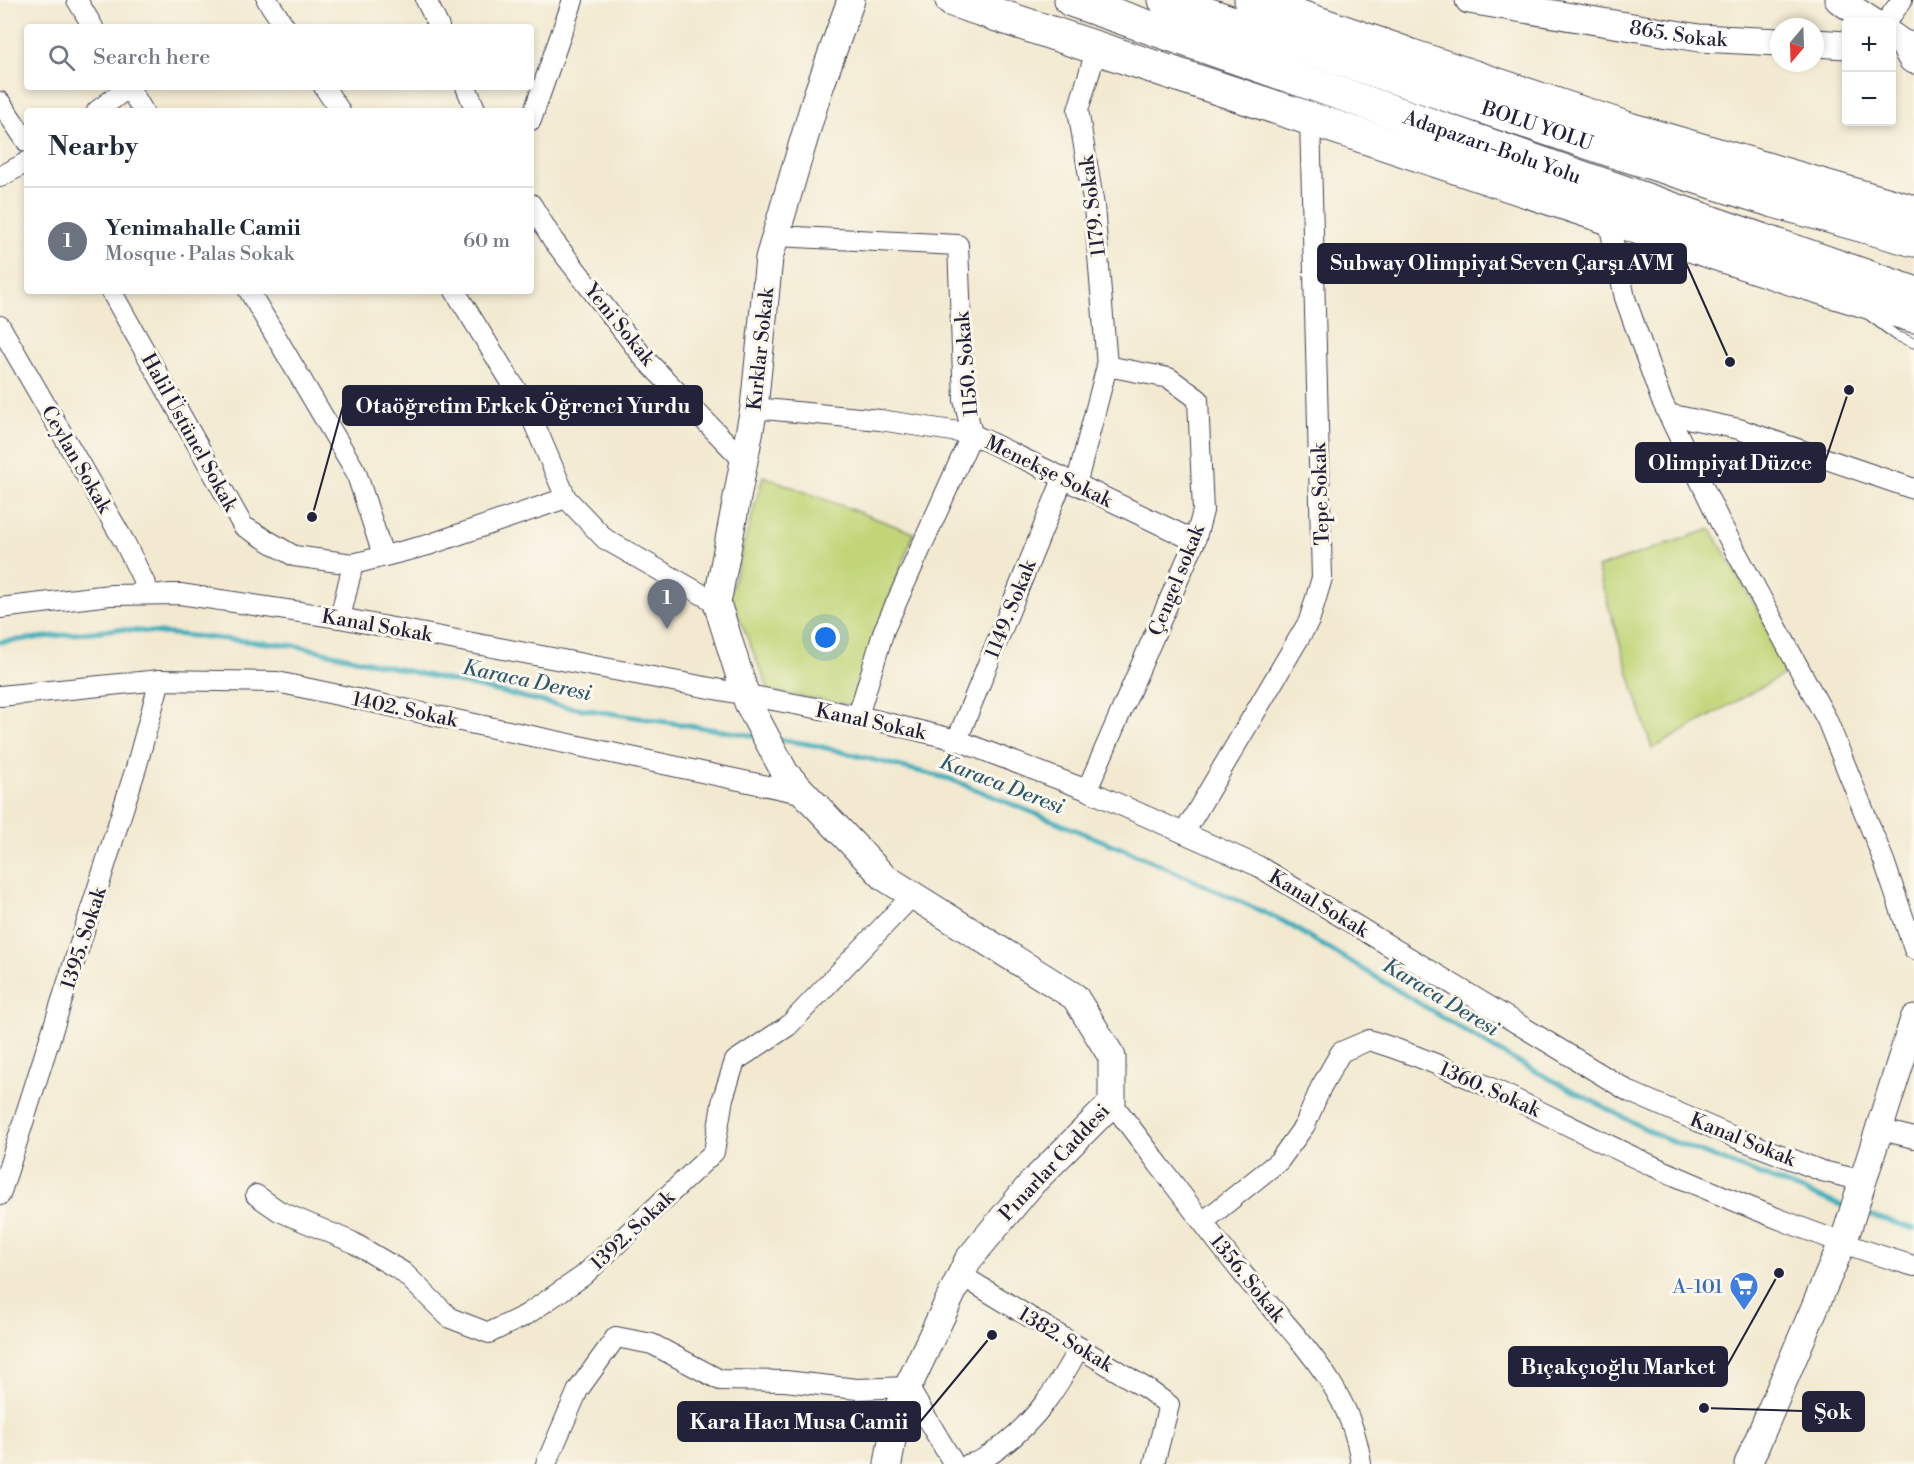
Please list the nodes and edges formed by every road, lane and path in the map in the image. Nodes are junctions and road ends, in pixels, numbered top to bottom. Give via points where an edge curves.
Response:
1 (77, 0) edge
2 (267, 0) edge
3 (426, 0) edge
4 (573, 0) edge
5 (851, 0) edge
6 (952, 0) edge
7 (1071, 0) edge
8 (1165, 0) edge
9 (1469, 0) edge
10 (1839, 0) edge
11 (1902, 0) edge
12 (1258, 1) edge
13 (1867, 18) edge
14 (1889, 18) edge
15 (91, 24) edge
16 (283, 24) edge
17 (438, 24) edge
18 (1770, 42) edge
19 (1824, 44) edge
20 (1842, 45) edge
21 (1382, 46) junction
22 (1097, 48) junction
23 (125, 90) edge
24 (131, 90) edge
25 (326, 90) edge
26 (467, 90) edge
27 (0, 102) edge
28 (101, 108) edge
29 (141, 108) edge
30 (338, 108) edge
31 (475, 108) edge
32 (534, 111) edge
33 (1310, 119) junction
34 (24, 138) edge
35 (1437, 161) junction
36 (24, 164) edge
37 (0, 177) edge
38 (1705, 179) junction
39 (534, 209) edge
40 (1680, 210) junction
41 (1914, 212) edge
42 (1608, 218) junction
43 (776, 236) junction
44 (1914, 240) edge
45 (1836, 292) junction
46 (1914, 293) edge
47 (113, 294) edge
48 (251, 294) edge
49 (457, 294) edge
50 (1914, 316) edge
51 (0, 326) edge
52 (1914, 343) edge
53 (1107, 366) junction
54 (754, 408) junction
55 (1668, 414) junction
56 (972, 434) junction
57 (744, 461) junction
58 (1070, 482) junction
59 (1914, 489) edge
60 (566, 498) junction
61 (1195, 541) junction
62 (383, 555) junction
63 (353, 564) junction
64 (150, 594) junction
65 (717, 603) junction
66 (0, 608) edge
67 (340, 618) junction
68 (160, 680) junction
69 (0, 696) edge
70 (747, 699) junction
71 (858, 716) junction
72 (957, 740) junction
73 (785, 772) joint
74 (1086, 790) junction
75 (805, 794) junction
76 (1184, 833) junction
77 (913, 895) junction
78 (1914, 949) edge
79 (1914, 1019) edge
80 (1112, 1103) junction
81 (1878, 1129) junction
82 (1914, 1138) edge
83 (1864, 1181) junction
84 (0, 1195) edge
85 (256, 1195) dead end
86 (1203, 1222) junction
87 (1844, 1239) junction
88 (1914, 1266) edge
89 (960, 1275) junction
90 (1079, 1347) junction
91 (908, 1387) junction
92 (546, 1464) edge
93 (888, 1464) edge
94 (954, 1464) edge
95 (969, 1464) edge
96 (1154, 1464) edge
97 (1361, 1464) edge
98 (1748, 1464) edge

1 - 15 street
2 - 16 street
3 - 17 street
4 - 32 street
5 - 43 street, Kırklar Sokak via 817,95
6 - 22 highway
7 - 40 highway, Adapazarı-Bolu Yolu
8 - 38 highway, BOLU YOLU
9 - 18 street, 865. Sokak via 1699,38
10 - 13 street
11 - 14 street
12 - 21 highway
19 - 20 street
21 - 38 highway via 1464,73
21 - 41 highway via 1629,129
22 - 33 highway
22 - 53 street, 1179. Sokak via 1078,110 1094,206
23 - 28 street
24 - 29 street
25 - 30 street
26 - 31 street
27 - 34 street
33 - 35 highway
33 - 76 street, Tepe Sokak via 1322,578 1309,621
35 - 40 highway
35 - 42 highway
36 - 37 street
38 - 44 highway, BOLU YOLU
39 - 57 street, Yeni Sokak via 553,240 644,358
40 - 46 highway, Adapazarı-Bolu Yolu
42 - 45 highway
42 - 55 street via 1625,298
43 - 54 street, Kırklar Sokak via 769,258
43 - 56 street, 1150. Sokak via 958,245 964,400
45 - 50 highway
45 - 52 lane via 1897,336
47 - 63 street, Halil Üstünel Sokak via 243,526 294,556
48 - 62 street via 356,472
49 - 60 street via 528,409
51 - 64 street, Ceylan Sokak via 125,543
53 - 58 street
53 - 61 street, Çengel sokak via 1169,378 1198,399 1203,511
54 - 56 street, Menekşe Sokak via 880,420
54 - 57 street, Kırklar Sokak
55 - 59 street via 1739,429
55 - 78 street via 1721,524 1827,720 1884,861
56 - 58 street, Menekşe Sokak
56 - 71 street, 1150. Sokak via 884,630
57 - 65 street, Kırklar Sokak
58 - 61 street, Menekşe Sokak
58 - 72 street, 1149. Sokak
60 - 62 street, Halil Üstünel Sokak via 428,545
60 - 65 street via 605,539
61 - 74 street, Çengel sokak
62 - 63 street, Halil Üstünel Sokak
63 - 67 street
64 - 66 street, Kanal Sokak
64 - 67 street, Kanal Sokak via 180,594
65 - 70 street, Kırklar Sokak
67 - 70 street, Kanal Sokak
68 - 69 street, 1402. Sokak
68 - 75 street, 1402. Sokak via 277,682
68 - 84 street, 1395. Sokak via 136,768
70 - 71 street, Kanal Sokak
70 - 73 street, Kırklar Sokak
71 - 72 street, Kanal Sokak
72 - 74 street, Kanal Sokak
73 - 75 street, Pınarlar Caddesi
74 - 76 street, Kanal Sokak
75 - 77 street, Pınarlar Caddesi via 884,877
76 - 83 street, Kanal Sokak via 1258,866 1630,1092 1822,1171
77 - 80 street, Pınarlar Caddesi via 1075,998 1112,1057
77 - 85 street, 1392. Sokak via 788,1026 735,1061 723,1098 714,1152 583,1276 526,1315 489,1333 450,1318 402,1272 352,1242 279,1211
79 - 81 street
80 - 86 street, 1356. Sokak
80 - 89 street, Pınarlar Caddesi via 1032,1183
81 - 82 street
81 - 83 street
83 - 87 street
86 - 87 street, 1360. Sokak via 1279,1161 1305,1125 1341,1052 1369,1040 1482,1082 1656,1167
86 - 97 street, 1356. Sokak via 1341,1396
87 - 88 street, 1360. Sokak
87 - 98 street
89 - 90 street, 1382. Sokak
89 - 91 street, Pınarlar Caddesi
90 - 95 street via 1059,1386 1024,1430 979,1463
90 - 96 street, 1382. Sokak via 1169,1405
91 - 92 street via 857,1389 720,1380 652,1344 616,1337 578,1390
91 - 93 street, Pınarlar Caddesi via 897,1410
91 - 94 street

